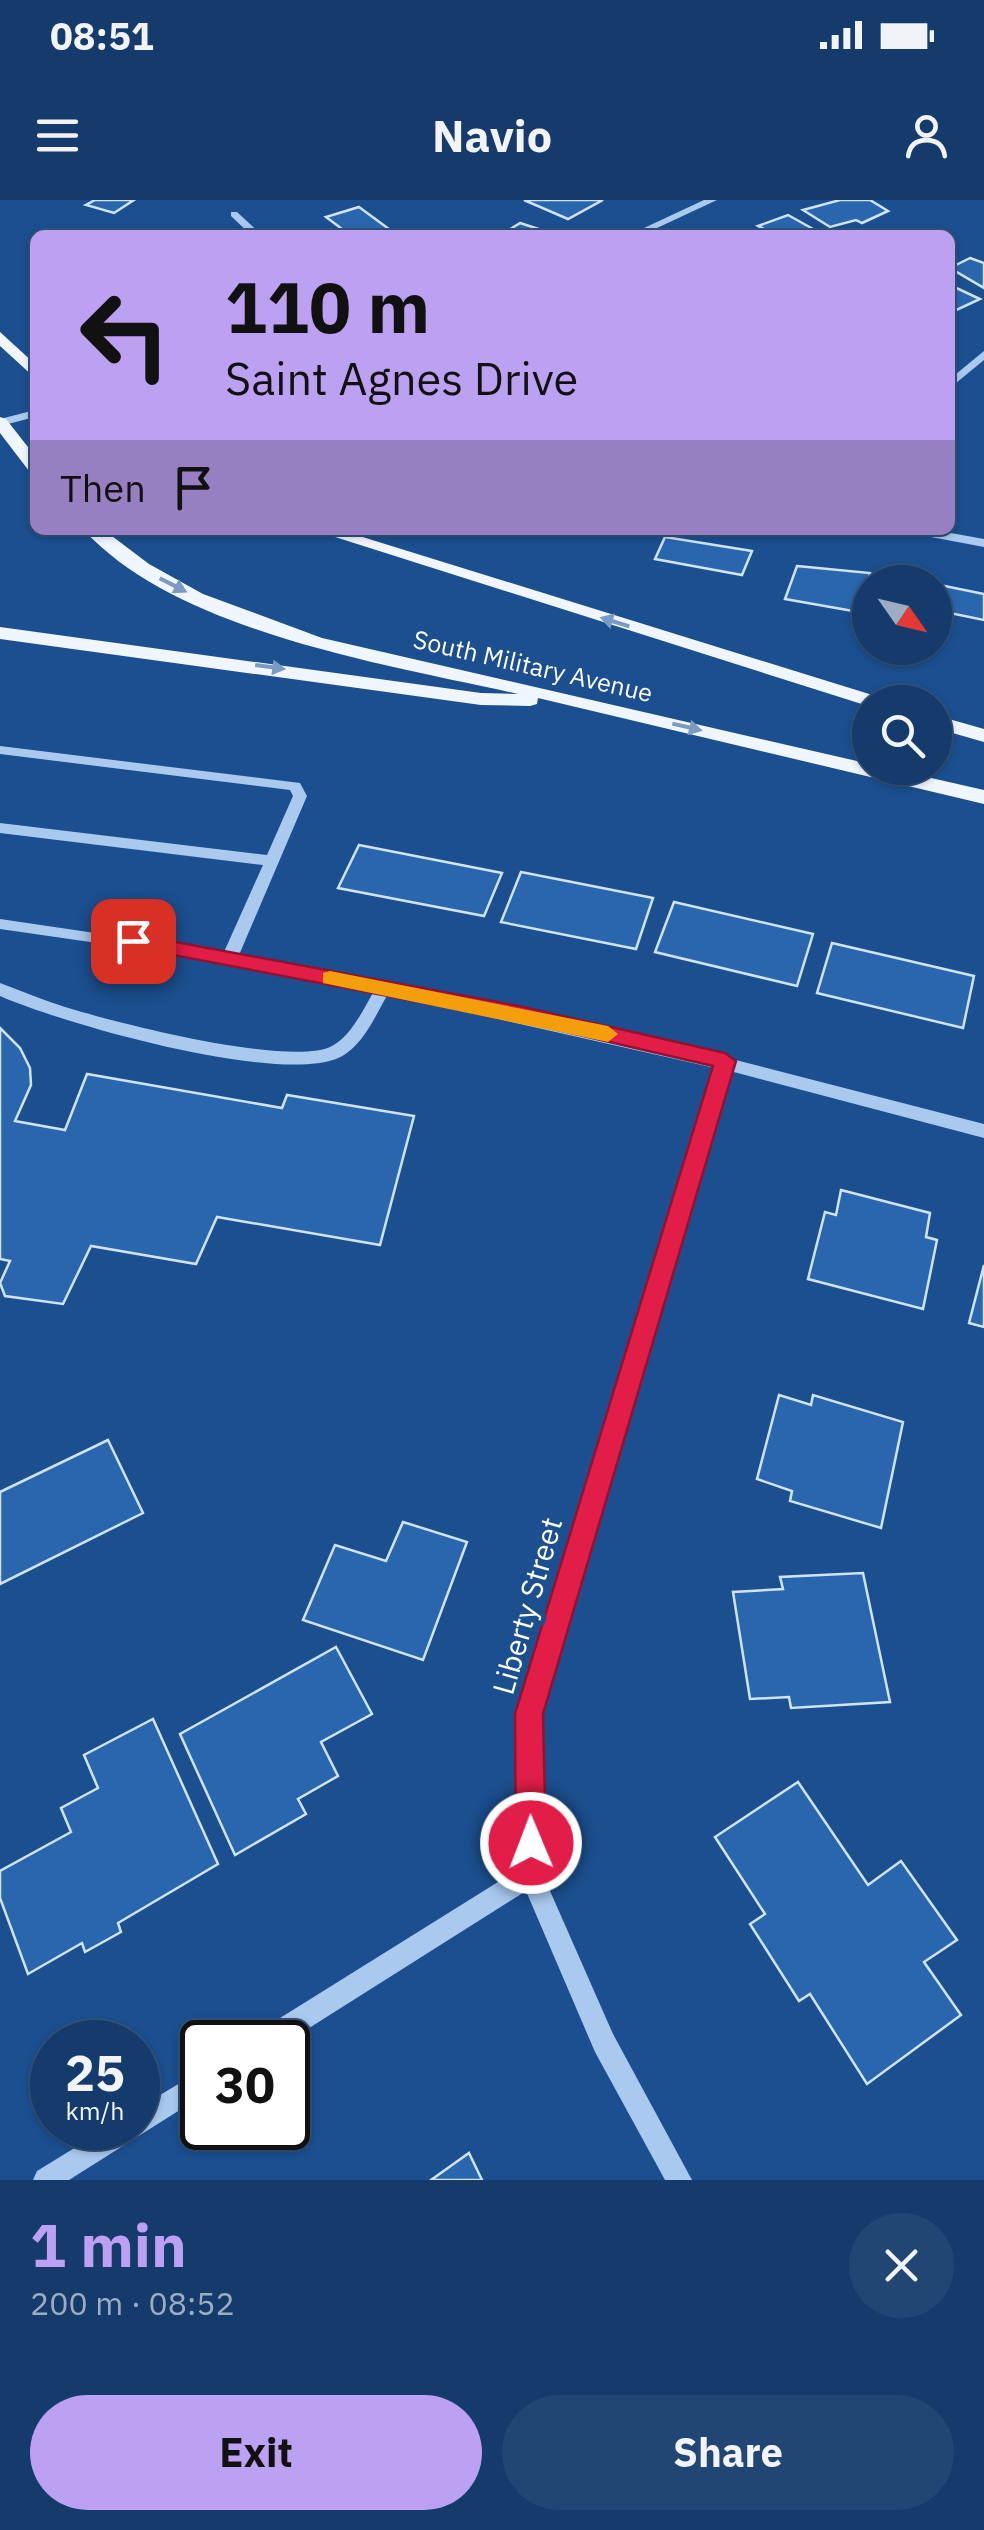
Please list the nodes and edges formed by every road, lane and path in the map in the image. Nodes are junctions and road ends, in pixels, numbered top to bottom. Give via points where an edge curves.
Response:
1 (712, 200) edge
2 (234, 214) dead end
3 (251, 230) edge
4 (645, 230) edge
5 (0, 337) edge
6 (984, 354) edge
7 (30, 368) edge
8 (955, 380) edge
9 (30, 414) edge
10 (0, 422) edge
11 (30, 460) edge
12 (100, 535) edge
13 (338, 535) edge
14 (942, 535) edge
15 (984, 543) edge
16 (0, 633) edge
17 (852, 695) edge
18 (559, 697) junction
19 (952, 726) edge
20 (984, 736) edge
21 (0, 750) edge
22 (984, 797) edge
23 (0, 828) edge
24 (272, 861) junction
25 (0, 924) edge
26 (229, 959) junction
27 (384, 988) junction
28 (0, 989) edge
29 (725, 1061) junction
30 (984, 1131) edge
31 (532, 1875) junction
32 (300, 2020) edge
33 (94, 2150) edge
34 (46, 2180) edge
35 (679, 2180) edge

1 - 4 street
2 - 3 street
5 - 7 main road
6 - 8 street
9 - 10 street
10 - 11 main road
12 -> 18 main road, South Military Avenue via 160,579 264,624
17 -> 13 main road, South Military Avenue
14 - 15 street
16 -> 18 main road via 481,699
18 -> 22 main road, South Military Avenue
19 - 20 main road
21 - 24 street via 289,783 300,796
23 - 24 street
24 - 26 street
25 - 26 street
26 - 27 street
27 - 28 street via 351,1038 331,1054 264,1056 77,1021
27 - 29 street
29 - 30 street
29 - 31 street, Liberty Street via 529,1714
31 - 32 street
31 - 35 street via 604,2043
33 - 34 street

